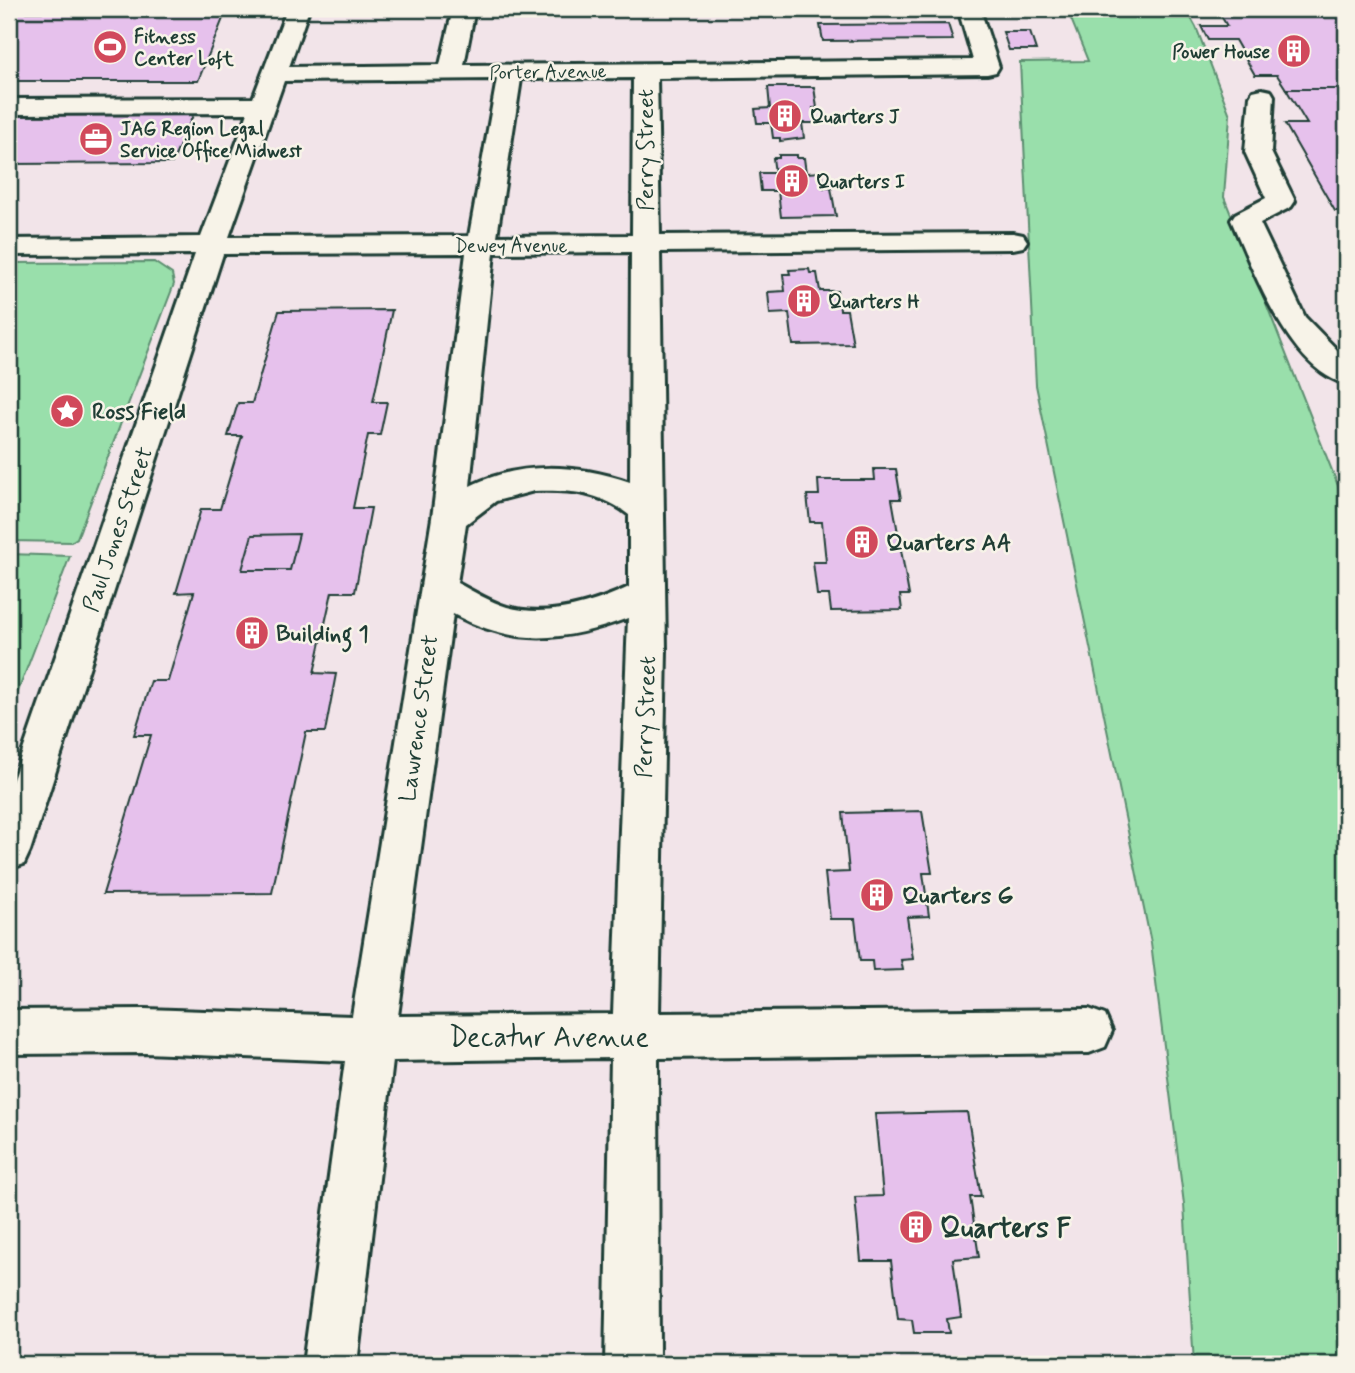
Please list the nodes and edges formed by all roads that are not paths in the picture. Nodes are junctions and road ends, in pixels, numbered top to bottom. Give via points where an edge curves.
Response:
1 (298, 9) edge
2 (464, 9) edge
3 (969, 9) edge
4 (645, 70) junction
5 (450, 72) junction
6 (510, 72) junction
7 (276, 74) junction
8 (1262, 96) dead end
9 (264, 105) junction
10 (9, 106) edge
11 (1013, 241) dead end
12 (644, 244) junction
13 (212, 246) junction
14 (481, 246) junction
15 (9, 247) edge
16 (1346, 374) edge
17 (648, 510) junction
18 (449, 519) junction
19 (437, 589) junction
20 (647, 594) junction
21 (9, 851) edge
22 (1090, 1031) dead end
23 (9, 1032) edge
24 (635, 1036) junction
25 (372, 1037) junction
26 (330, 1364) edge
27 (632, 1364) edge

1 - 7 street, Paul Jones Street
2 - 5 street
3 - 4 street, Porter Avenue via 987,67
4 - 6 street, Porter Avenue
4 - 12 street, Perry Street
5 - 6 street, Porter Avenue
5 - 7 street, Porter Avenue
6 - 14 street, Lawrence Street
7 - 9 street, Paul Jones Street
8 - 16 street via 1258,152 1281,201 1245,220 1292,321
9 - 10 street
9 - 13 street, Paul Jones Street
11 - 12 street, Dewey Avenue
12 - 14 street, Dewey Avenue
12 - 17 street, Perry Street
13 - 14 street, Dewey Avenue
13 - 15 street, Dewey Avenue
13 - 21 street, Paul Jones Street
14 - 18 street, Lawrence Street
17 - 18 street via 622,492 553,479 517,483 484,494
17 - 20 street, Perry Street
18 - 19 street, Lawrence Street
19 - 20 street via 504,620 538,625 613,611
19 - 25 street, Lawrence Street
20 - 24 street, Perry Street
22 - 24 street, Decatur Avenue
23 - 25 street, Decatur Avenue
24 - 25 street, Decatur Avenue
24 - 27 street, Perry Street
25 - 26 street, Lawrence Street

